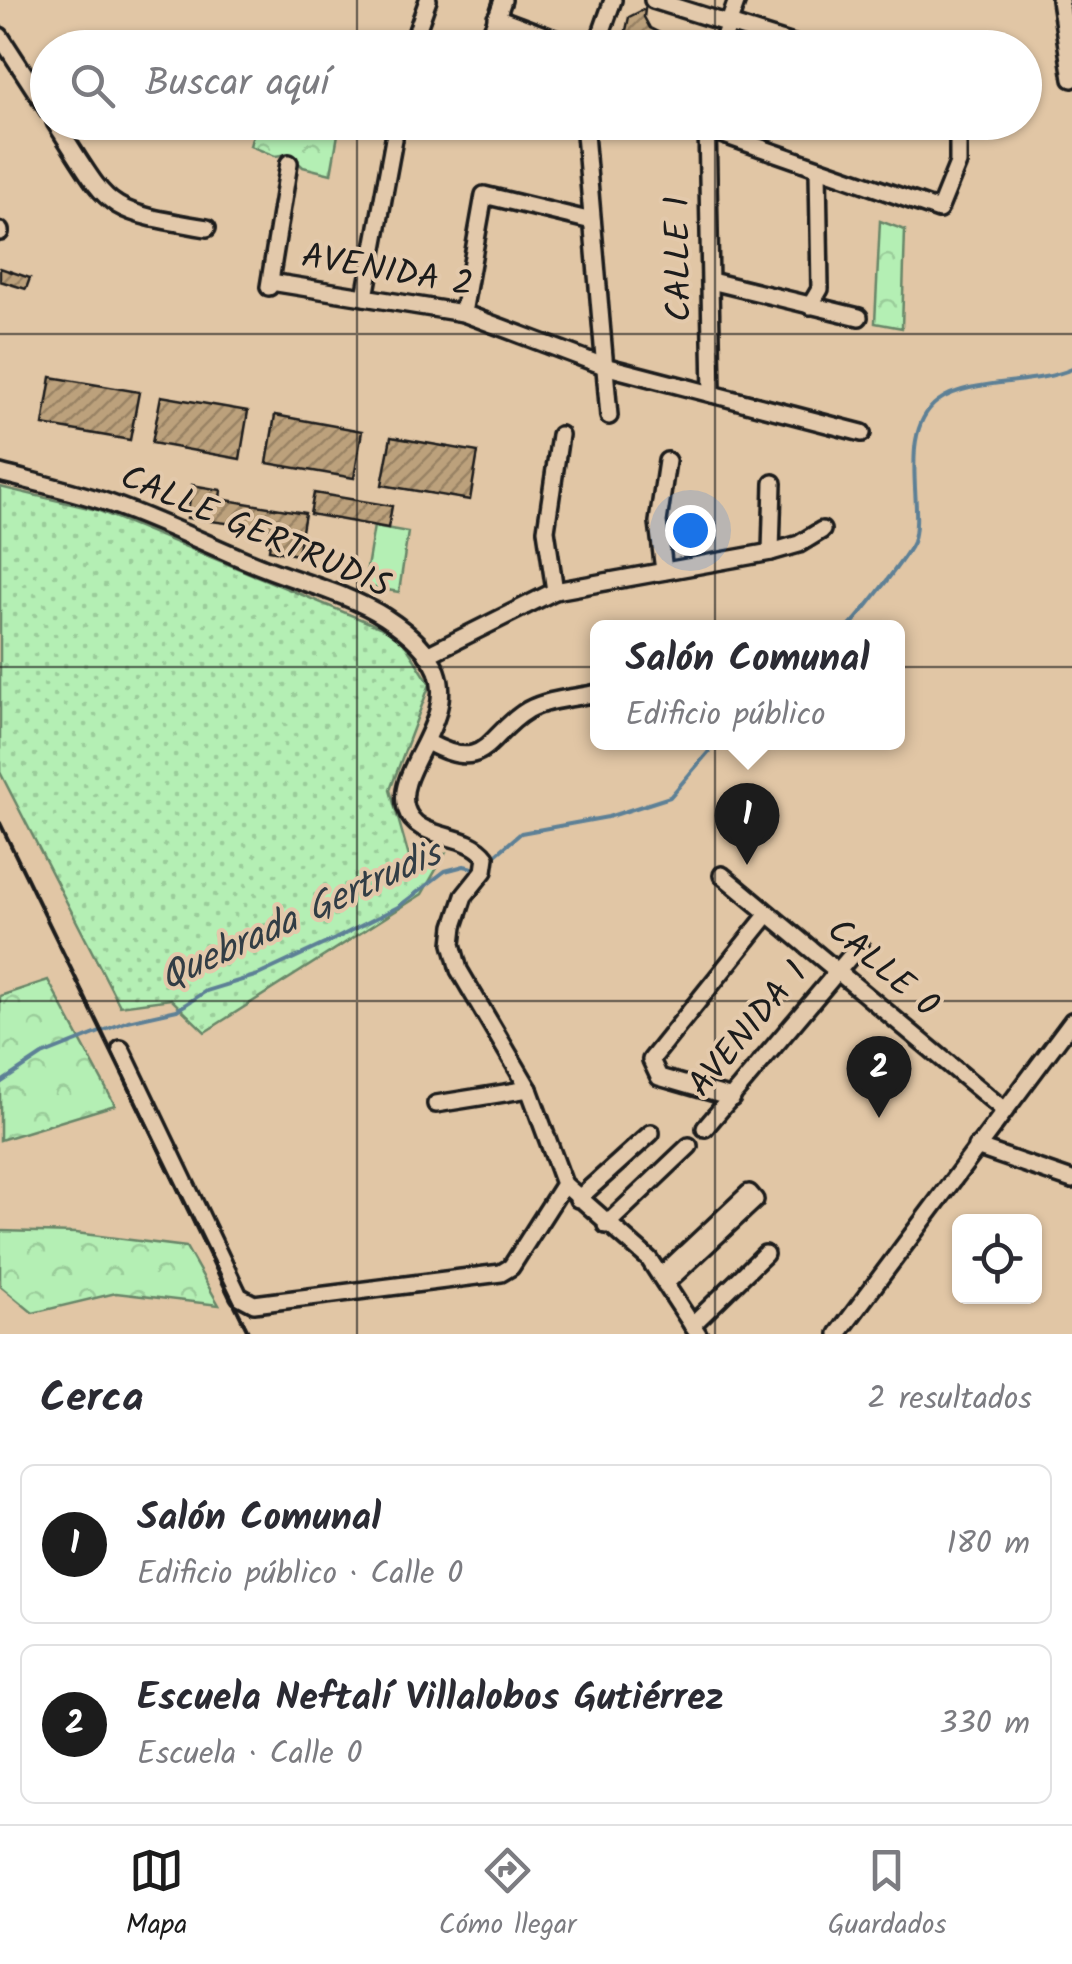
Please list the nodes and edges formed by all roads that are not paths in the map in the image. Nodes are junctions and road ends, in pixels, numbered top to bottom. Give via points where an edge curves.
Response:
1 (428, 0) edge
2 (502, 0) edge
3 (614, 0) edge
4 (653, 0) edge
5 (738, 0) edge
6 (1060, 0) edge
7 (730, 20) junction
8 (494, 23) junction
9 (417, 30) edge
10 (492, 30) edge
11 (506, 30) edge
12 (518, 30) edge
13 (603, 30) edge
14 (726, 30) edge
15 (757, 30) edge
16 (0, 36) edge
17 (1072, 80) edge
18 (30, 82) edge
19 (67, 140) edge
20 (394, 140) dead end
21 (585, 140) edge
22 (707, 140) edge
23 (743, 140) edge
24 (958, 140) edge
25 (289, 163) dead end
26 (818, 169) junction
27 (592, 221) junction
28 (207, 228) dead end
29 (711, 282) junction
30 (365, 298) junction
31 (810, 306) junction
32 (464, 313) junction
33 (859, 317) dead end
34 (604, 366) junction
35 (712, 394) junction
36 (609, 416) dead end
37 (862, 433) dead end
38 (560, 435) dead end
39 (667, 461) dead end
40 (0, 473) edge
41 (773, 483) dead end
42 (822, 530) dead end
43 (771, 552) junction
44 (664, 571) junction
45 (555, 592) junction
46 (427, 655) junction
47 (590, 695) edge
48 (429, 743) junction
49 (722, 875) dead end
50 (768, 914) junction
51 (860, 945) dead end
52 (838, 971) junction
53 (1072, 1021) edge
54 (121, 1049) dead end
55 (529, 1089) junction
56 (732, 1098) junction
57 (436, 1104) dead end
58 (1004, 1110) junction
59 (705, 1128) dead end
60 (652, 1133) dead end
61 (688, 1146) dead end
62 (976, 1147) junction
63 (1072, 1180) edge
64 (564, 1184) junction
65 (578, 1199) junction
66 (606, 1225) junction
67 (766, 1254) dead end
68 (665, 1278) junction
69 (695, 1330) edge
70 (838, 1334) edge

1 - 9 street
2 - 8 street
3 - 13 street
4 - 7 street
5 - 7 street
6 - 17 street
7 - 14 street
7 - 15 street
8 - 10 street
8 - 11 street
8 - 12 street
16 - 18 street
19 - 28 street via 112,206
20 - 30 street
21 - 27 street
22 - 29 street, CALLE 1
23 - 26 street
24 - 26 street via 958,163 939,210
25 - 30 street, AVENIDA 2 via 270,286
26 - 31 street via 820,289
27 - 32 street via 484,194
27 - 34 street
29 - 31 street
29 - 35 street, CALLE 1
30 - 32 street, AVENIDA 2
31 - 33 street
32 - 34 street, AVENIDA 2
34 - 35 street, AVENIDA 2
34 - 36 street
35 - 37 street, AVENIDA 2
38 - 45 street via 546,530
39 - 44 street via 658,522
40 - 46 street, CALLE GERTRUDIS via 103,501 381,614
41 - 43 street
42 - 43 street
43 - 44 street
44 - 45 street
45 - 46 street
46 - 48 street via 440,688
47 - 48 street via 537,706 480,752 450,754
48 - 55 street via 411,771 404,806 412,822 474,844 486,856 454,926 456,959
49 - 50 street, CALLE 0
50 - 52 street, CALLE 0
50 - 56 street via 651,1060 658,1077
51 - 52 street, AVENIDA 1
52 - 56 street, AVENIDA 1
52 - 58 street, CALLE 0
53 - 58 street
54 - 64 street via 239,1296 254,1304 501,1273
55 - 57 street
55 - 64 street
56 - 59 street, AVENIDA 1
58 - 62 street
60 - 65 street
61 - 66 street
62 - 63 street
62 - 70 street
64 - 65 street
65 - 66 street
66 - 68 street
67 - 69 street
68 - 68 street via 756,1200 750,1193
68 - 69 street

